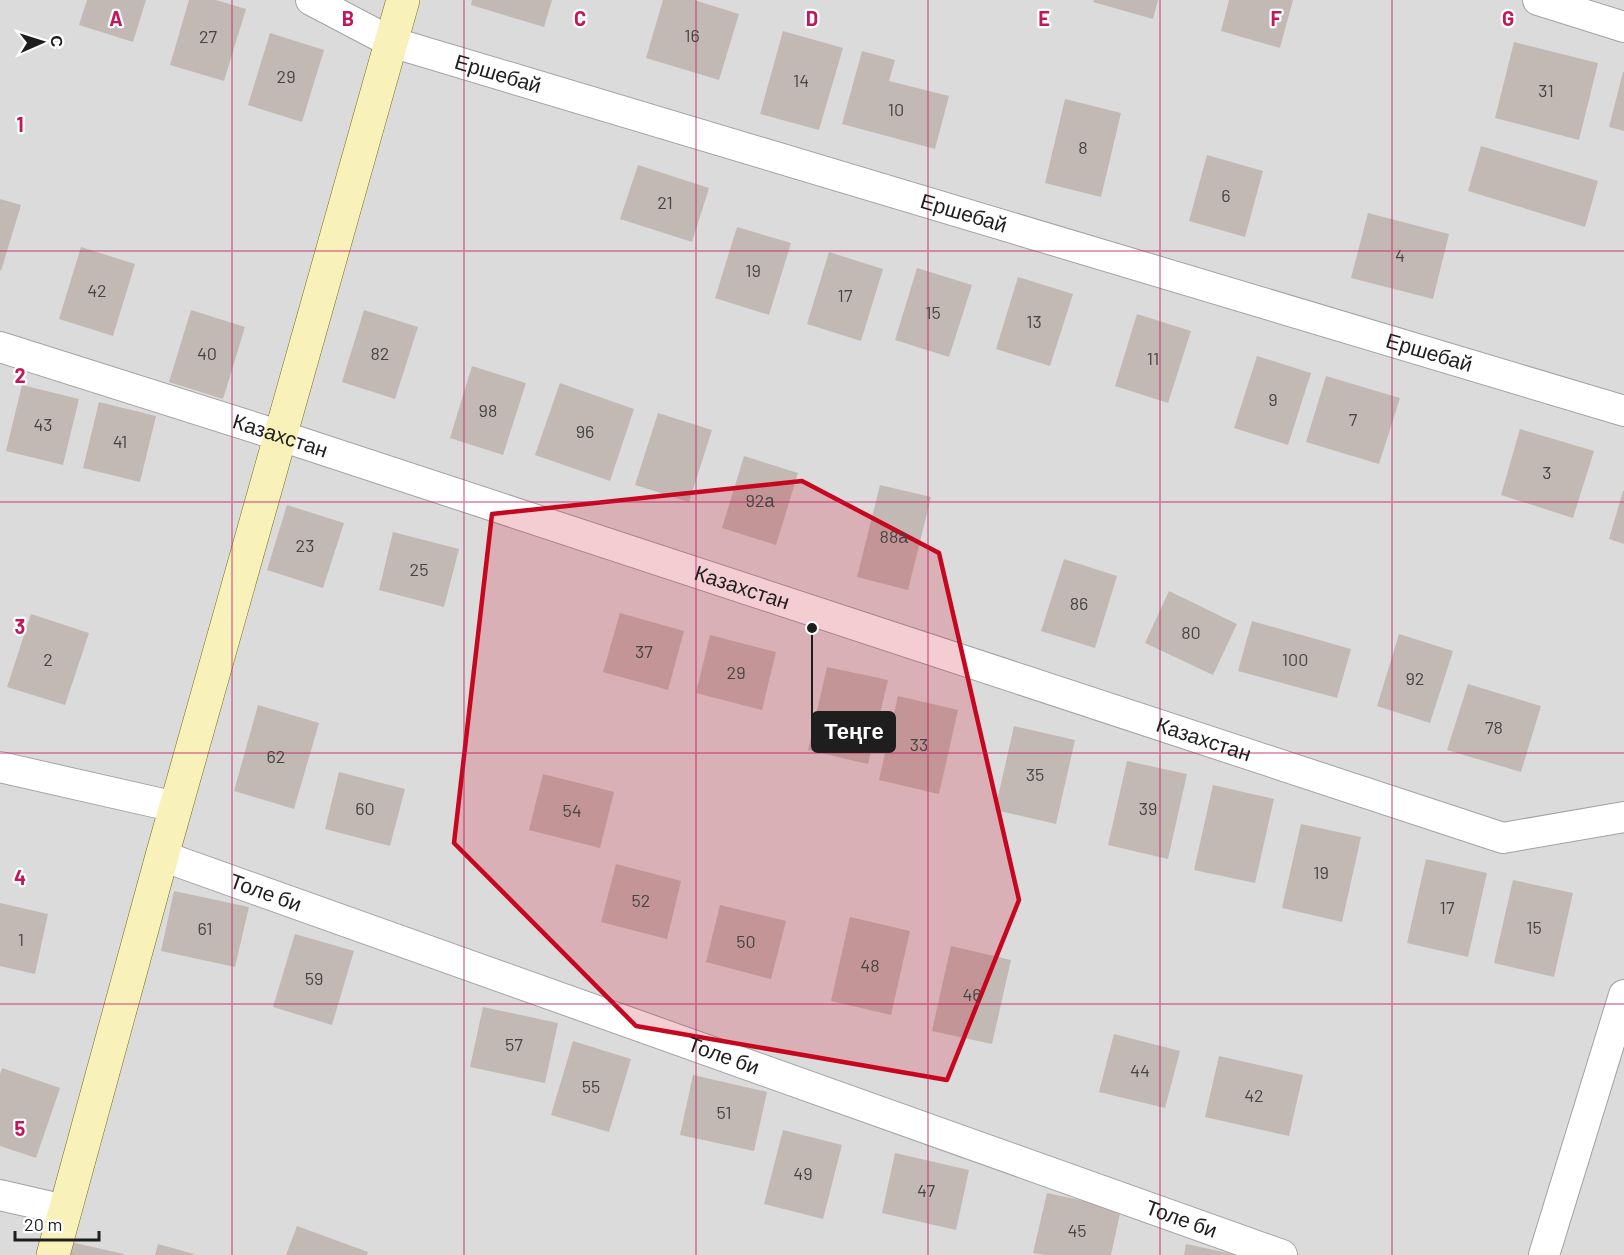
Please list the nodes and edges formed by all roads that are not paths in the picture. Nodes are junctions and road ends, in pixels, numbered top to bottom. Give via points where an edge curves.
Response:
1 (311, 0) edge
2 (403, 0) edge
3 (1538, 0) edge
4 (1624, 27) edge
5 (391, 42) junction
6 (0, 347) edge
7 (1624, 411) edge
8 (281, 436) junction
9 (0, 767) edge
10 (176, 807) junction
11 (1624, 817) edge
12 (162, 856) junction
13 (1624, 995) edge
14 (0, 1195) edge
15 (65, 1210) junction
16 (53, 1255) edge
17 (1282, 1255) edge
18 (1544, 1255) edge

1 - 5 street, Ершебай
2 - 5 street
3 - 4 street
5 - 7 street, Ершебай
5 - 8 street
6 - 8 street, Казахстан
8 - 10 street
8 - 11 street, Казахстан via 1503,838
9 - 10 street
10 - 12 street
12 - 15 street
12 - 17 street, Толе би
13 - 18 street
14 - 15 street
15 - 16 street

